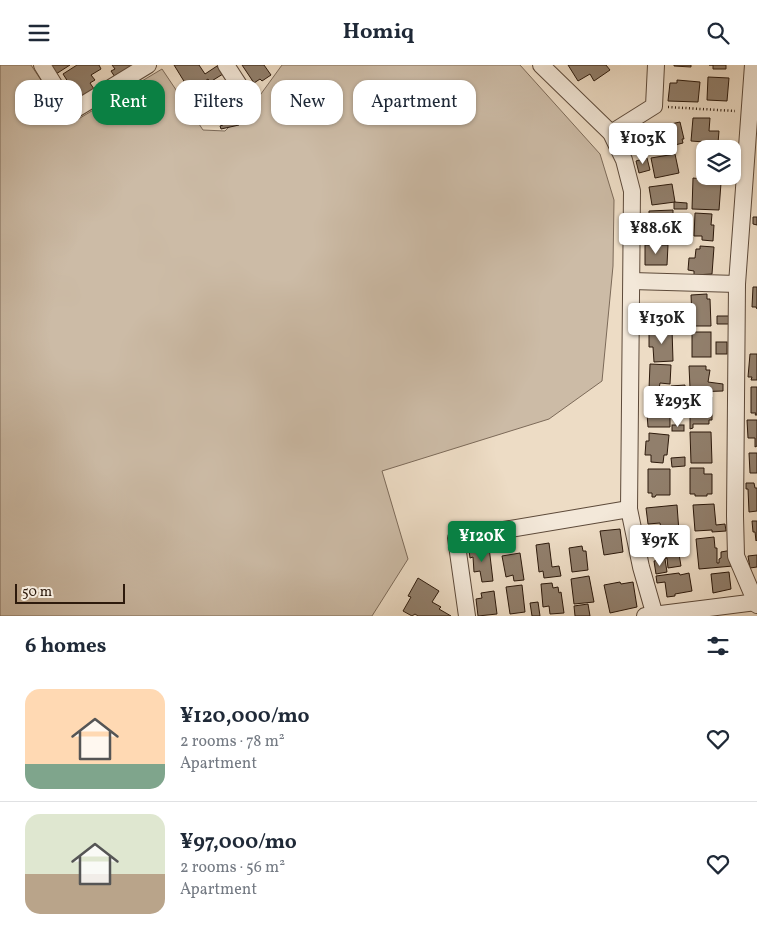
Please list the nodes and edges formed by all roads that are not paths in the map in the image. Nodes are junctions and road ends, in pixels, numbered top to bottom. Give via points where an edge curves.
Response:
1 (42, 65) edge
2 (148, 65) edge
3 (226, 65) edge
4 (541, 65) edge
5 (656, 65) edge
6 (753, 65) edge
7 (236, 80) edge
8 (611, 133) junction
9 (632, 281) junction
10 (737, 284) junction
11 (629, 509) junction
12 (757, 603) edge
13 (467, 616) edge
14 (651, 616) edge

1 - 2 street via 71,113
3 - 7 street
4 - 8 street
5 - 8 street via 654,106
6 - 10 street
8 - 9 street via 624,160 632,191
9 - 10 street
9 - 11 street
10 - 12 street via 736,556
11 - 13 street via 456,538
11 - 14 street
12 - 14 street

